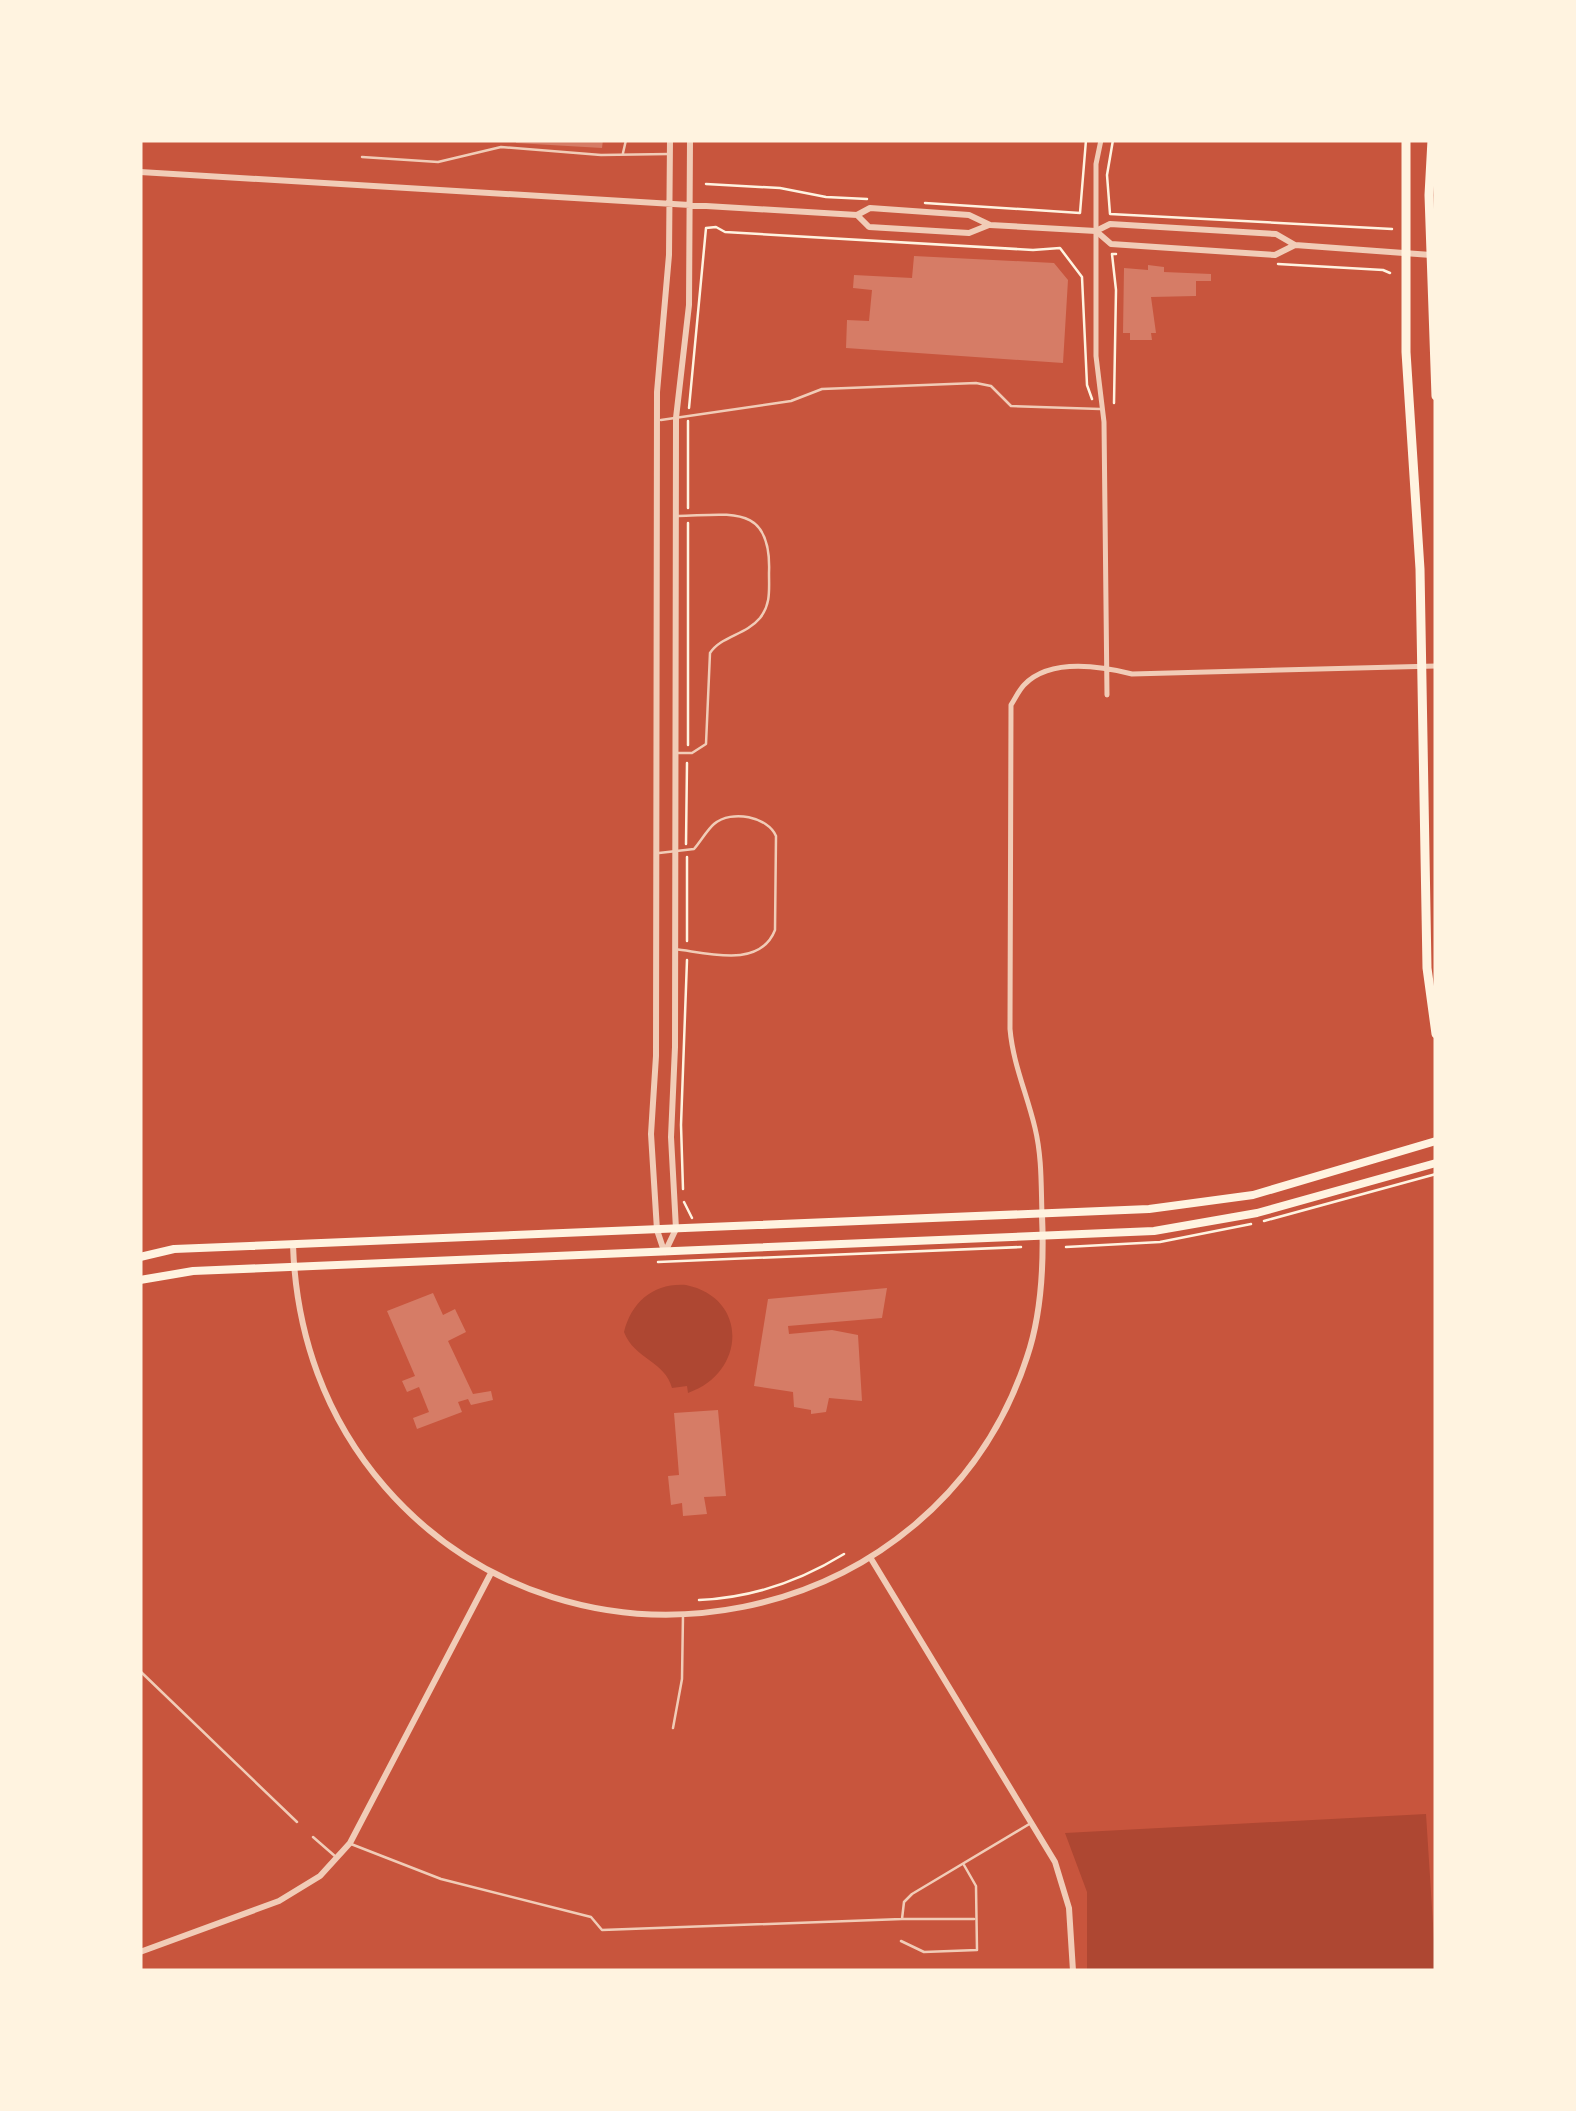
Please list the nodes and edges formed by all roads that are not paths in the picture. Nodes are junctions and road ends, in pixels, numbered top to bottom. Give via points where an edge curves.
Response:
1 (626, 140) edge
2 (670, 140) edge
3 (690, 140) edge
4 (1101, 140) edge
5 (1406, 140) edge
6 (1432, 140) edge
7 (623, 154) junction
8 (670, 154) junction
9 (362, 157) dead end
10 (140, 172) edge
11 (671, 203) junction
12 (692, 204) junction
13 (857, 215) junction
14 (990, 225) junction
15 (1096, 230) junction
16 (1295, 245) junction
17 (1405, 253) junction
18 (1435, 255) edge
19 (1436, 396) edge
20 (1102, 409) junction
21 (676, 418) junction
22 (657, 420) junction
23 (676, 516) junction
24 (1436, 666) edge
25 (1422, 667) junction
26 (1106, 668) junction
27 (1107, 695) dead end
28 (677, 753) junction
29 (657, 853) junction
30 (676, 853) junction
31 (676, 949) junction
32 (1436, 1034) edge
33 (1436, 1141) edge
34 (1436, 1163) edge
35 (1253, 1196) junction
36 (1257, 1213) junction
37 (1042, 1215) junction
38 (676, 1229) junction
39 (657, 1230) junction
40 (1043, 1236) junction
41 (293, 1245) junction
42 (665, 1252) junction
43 (140, 1258) edge
44 (294, 1268) junction
45 (140, 1280) edge
46 (870, 1557) junction
47 (491, 1574) junction
48 (683, 1616) junction
49 (140, 1671) edge
50 (673, 1728) dead end
51 (296, 1822) dead end
52 (1032, 1822) junction
53 (313, 1837) dead end
54 (350, 1843) junction
55 (337, 1858) junction
56 (963, 1864) junction
57 (976, 1918) junction
58 (902, 1920) junction
59 (901, 1941) dead end
60 (140, 1952) edge
61 (1072, 1971) edge

1 - 7 lane
2 - 8 street
3 - 12 street
4 - 15 street
5 - 17 main road
6 - 18 main road
7 - 8 lane
7 - 9 lane via 500,147 438,162
8 - 11 street
10 - 11 street
11 - 12 street
11 - 22 street
12 - 13 street
12 - 21 street
13 - 14 street via 870,208 969,216
13 - 14 street via 869,227 906,230 968,233
14 - 15 street
15 - 16 street via 1110,224 1276,234
15 - 16 street via 1111,244 1275,255
15 - 20 street
16 - 17 street
17 - 18 street
17 - 25 main road
18 - 19 main road
20 - 21 lane via 1012,406 991,386 976,383 822,390
20 - 26 street
21 - 22 lane
21 - 23 street
22 - 29 street
23 - 28 street
23 - 28 lane via 740,514 759,526 770,550 768,605 741,634 710,653 706,744
24 - 25 street
25 - 26 street via 1132,674
25 - 32 main road via 1427,968
26 - 27 street
26 - 37 street via 1043,672 1010,705 1010,1029 1035,1126
28 - 30 street
29 - 30 lane
29 - 39 street
30 - 31 street
30 - 31 lane via 694,849 726,818 763,819 776,836 771,941 747,955
31 - 38 street
33 - 35 main road
34 - 36 main road
35 - 36 main road
35 - 37 main road
36 - 40 main road via 1154,1231
37 - 38 main road
37 - 40 street
38 - 39 main road
38 - 42 street
39 - 41 main road
39 - 42 street
40 - 42 main road
40 - 46 street via 1032,1340 994,1429 950,1490
41 - 43 main road via 174,1249
41 - 44 street
42 - 44 main road
44 - 45 main road
44 - 47 street via 306,1342 346,1434 416,1520
46 - 48 street via 778,1599
46 - 52 street
47 - 48 street via 586,1607
47 - 54 street
48 - 50 lane
49 - 51 lane
52 - 56 lane
52 - 61 street via 1056,1862 1069,1908
53 - 55 lane
54 - 55 street
54 - 58 lane via 441,1879 591,1917 602,1930
55 - 60 street via 280,1901
56 - 57 lane via 976,1886
56 - 58 lane via 904,1902
57 - 58 lane
57 - 59 lane via 976,1950 924,1952

